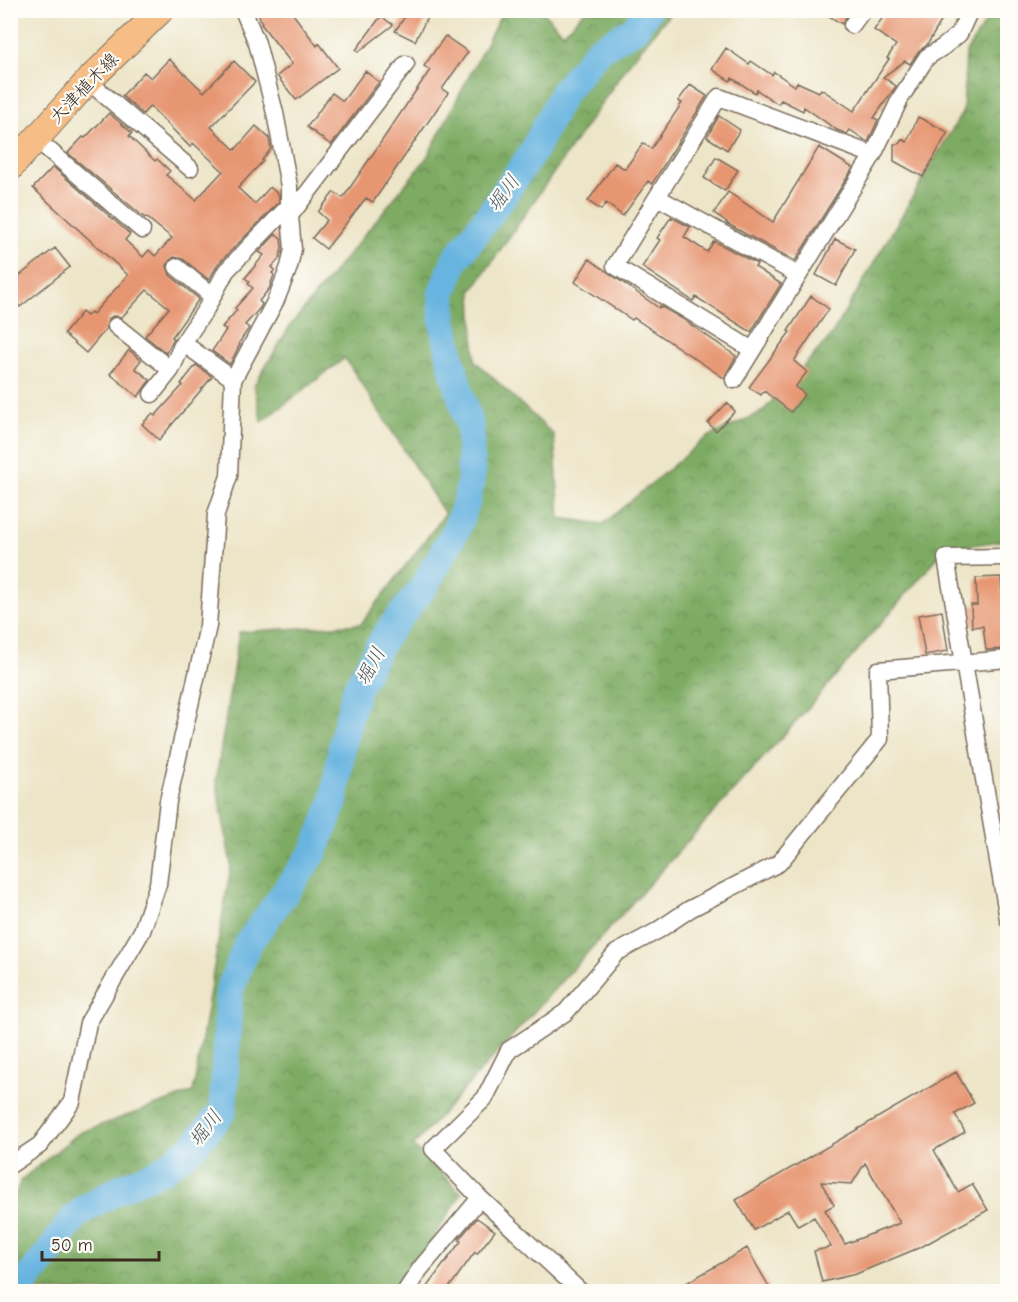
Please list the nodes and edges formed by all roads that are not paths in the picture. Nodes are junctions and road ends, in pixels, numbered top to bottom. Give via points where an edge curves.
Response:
1 (161, 10) edge
2 (243, 10) edge
3 (863, 10) edge
4 (970, 10) edge
5 (852, 25) dead end
6 (406, 64) dead end
7 (88, 81) junction
8 (36, 139) junction
9 (873, 155) junction
10 (10, 168) edge
11 (190, 168) dead end
12 (657, 197) junction
13 (289, 211) junction
14 (142, 230) dead end
15 (177, 267) dead end
16 (798, 275) junction
17 (212, 297) junction
18 (116, 326) dead end
19 (183, 343) junction
20 (751, 349) junction
21 (171, 370) junction
22 (233, 379) junction
23 (734, 380) dead end
24 (152, 394) dead end
25 (1008, 557) edge
26 (1008, 659) edge
27 (963, 663) junction
28 (1007, 913) edge
29 (10, 1165) edge
30 (480, 1198) junction
31 (405, 1292) edge
32 (581, 1292) edge

1 - 7 main road, 大津植木線
2 - 13 street via 257,43 275,113 289,186
3 - 5 street
4 - 9 street via 959,34 927,57 901,97
6 - 13 street
7 - 8 main road, 大津植木線
7 - 11 street
8 - 10 main road, 大津植木線
8 - 14 street
9 - 12 street via 719,97
9 - 16 street
12 - 16 street
12 - 20 street via 615,266
13 - 17 street via 226,271
13 - 22 street via 293,249 289,267 276,300
15 - 17 street
16 - 20 street
17 - 19 street
18 - 21 street
19 - 21 street
19 - 22 street
20 - 23 street
21 - 24 street
22 - 29 street via 229,476 216,514 208,626 168,801 158,884 142,930 88,1023 72,1102 40,1145
25 - 27 street via 946,558
26 - 27 street
27 - 28 street
27 - 30 street via 878,670 880,739 779,863 616,953 566,1012 509,1050 484,1098 432,1149
30 - 31 street
30 - 32 street

